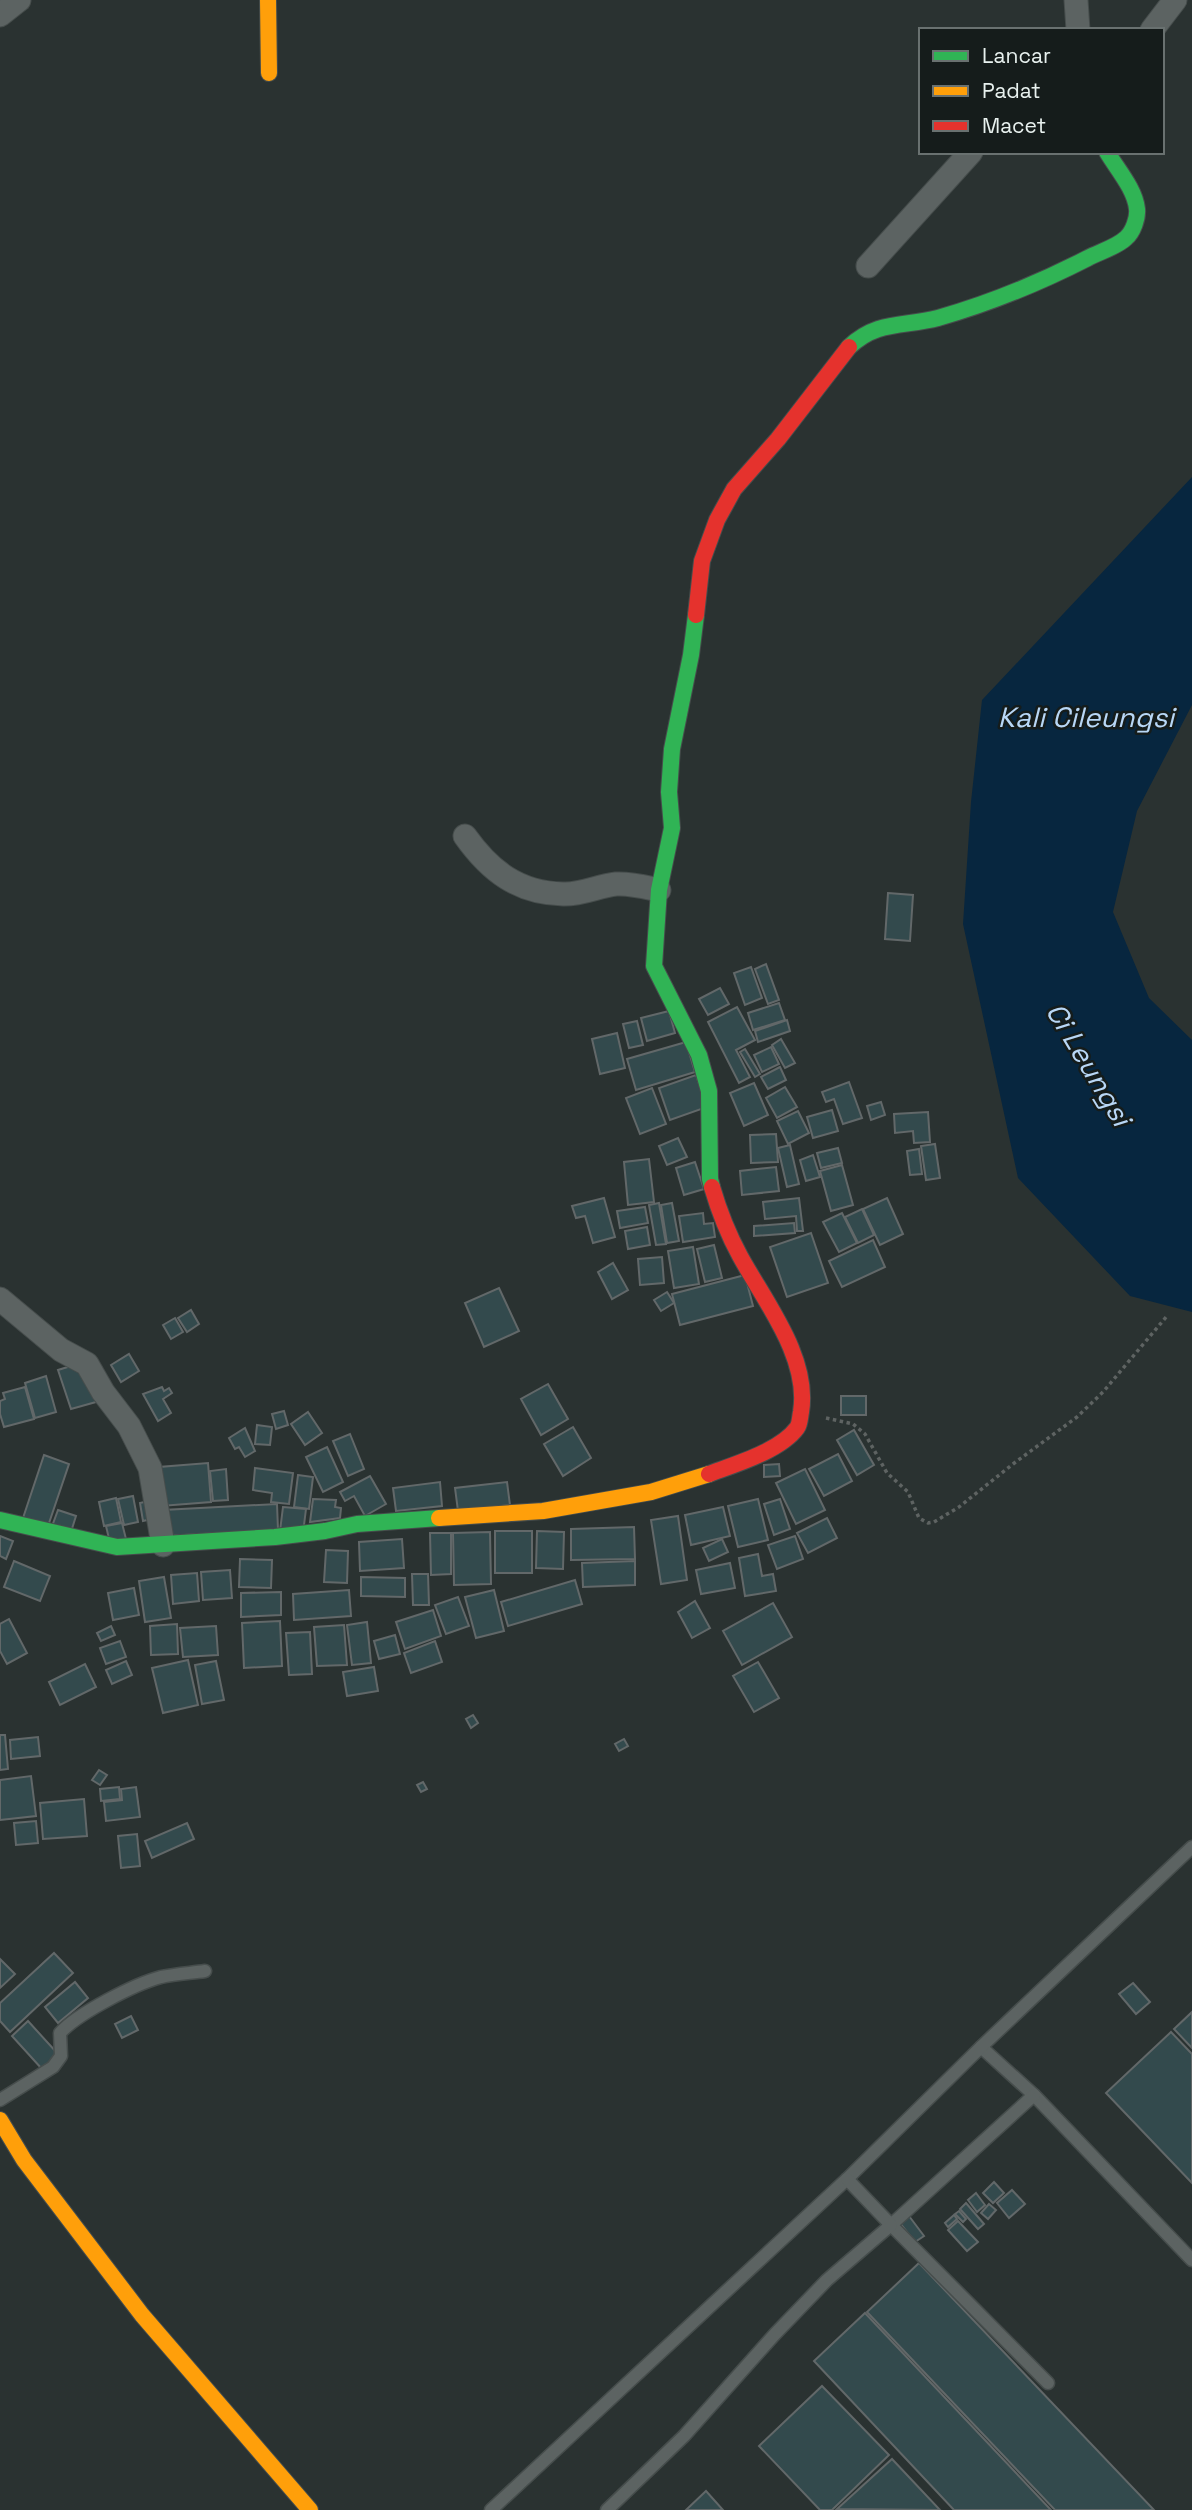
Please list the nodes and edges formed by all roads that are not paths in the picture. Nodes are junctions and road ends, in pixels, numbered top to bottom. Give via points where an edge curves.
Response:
1 (19, 0) edge
2 (268, 0) edge
3 (1076, 0) edge
4 (1175, 0) edge
5 (0, 18) edge
6 (1078, 28) edge
7 (1154, 28) edge
8 (0, 32) edge
9 (269, 73) dead end
10 (969, 154) edge
11 (1108, 154) edge
12 (868, 266) dead end
13 (465, 836) dead end
14 (659, 890) junction
15 (0, 1299) edge
16 (0, 1520) edge
17 (163, 1545) junction
18 (1192, 1847) edge
19 (205, 1971) dead end
20 (981, 2047) junction
21 (1034, 2095) junction
22 (0, 2100) edge
23 (0, 2120) edge
24 (847, 2179) junction
25 (891, 2225) junction
26 (1192, 2260) edge
27 (1048, 2382) dead end
28 (310, 2510) edge
29 (491, 2510) edge
30 (607, 2510) edge

1 - 5 street
2 - 9 street
3 - 6 street
4 - 7 street
5 - 8 street via 4,29
10 - 12 street
11 - 14 street via 1138,209 1127,238 990,303 861,334 734,489 702,561 691,655 671,749 672,828
13 - 14 street via 495,872 537,890 563,894 626,884
14 - 17 street via 654,966 699,1055 709,1091 710,1179 715,1199 739,1255 796,1359 802,1389 799,1426 778,1446 651,1492 543,1511 356,1524 275,1537
15 - 17 street via 61,1350 87,1364 129,1426 150,1468
16 - 17 street via 117,1547
18 - 20 lane
19 - 22 lane via 142,1983 82,2016 60,2033 61,2056 53,2067
20 - 21 lane
20 - 24 lane
21 - 25 lane
21 - 26 lane
23 - 28 street via 24,2160 142,2315
24 - 25 lane
24 - 29 lane
25 - 27 lane
25 - 30 lane via 827,2280 684,2436

